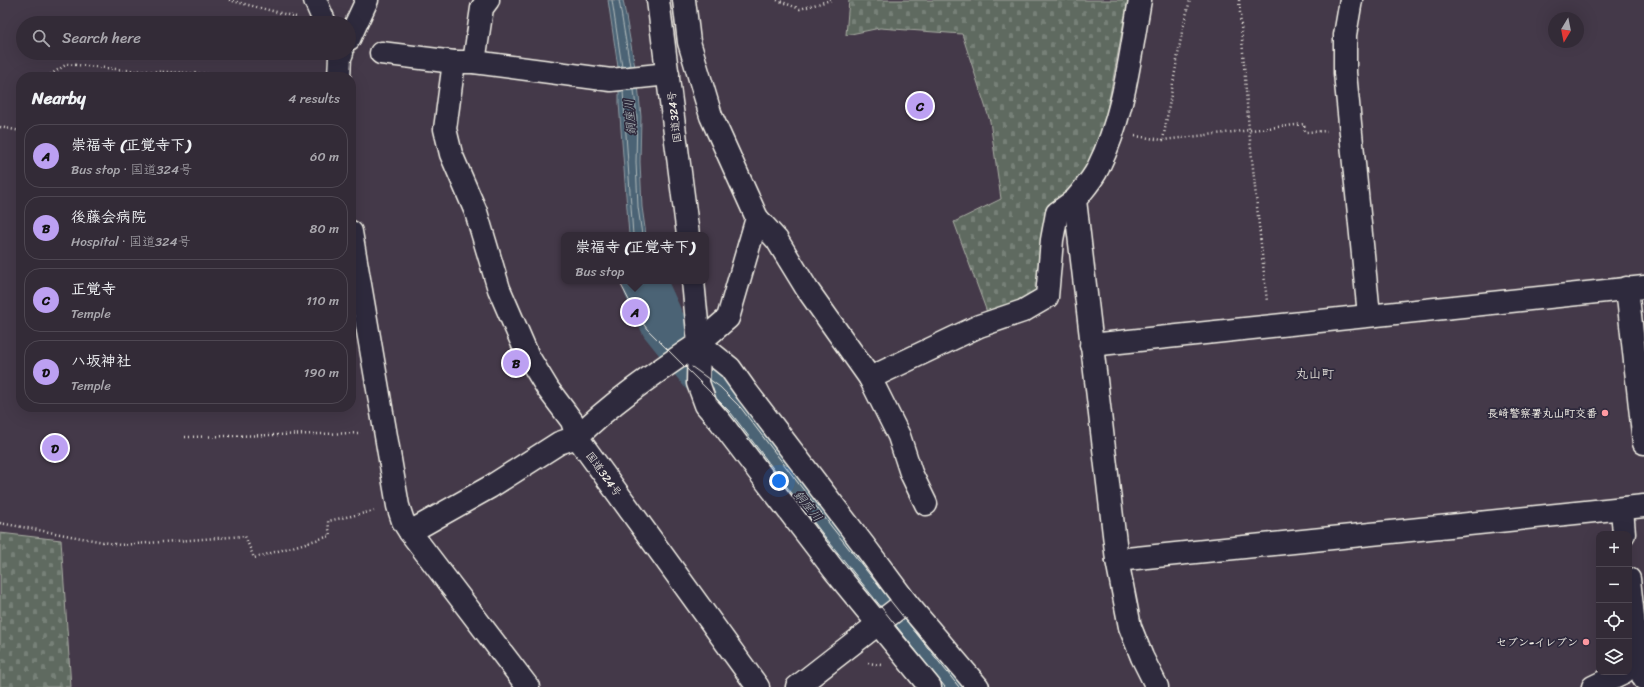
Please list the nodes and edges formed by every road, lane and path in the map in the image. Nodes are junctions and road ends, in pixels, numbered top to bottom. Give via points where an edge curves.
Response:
1 (230, 0) edge
2 (315, 0) edge
3 (367, 0) edge
4 (488, 0) edge
5 (658, 0) edge
6 (684, 0) edge
7 (777, 0) edge
8 (831, 0) edge
9 (1140, 0) edge
10 (1190, 0) edge
11 (1239, 0) edge
12 (1351, 0) edge
13 (295, 16) edge
14 (322, 16) edge
15 (356, 25) edge
16 (380, 53) dead end
17 (464, 62) junction
18 (55, 72) edge
19 (166, 72) edge
20 (668, 74) junction
21 (0, 127) edge
22 (16, 130) edge
23 (1249, 130) junction
24 (1350, 130) junction
25 (1075, 200) junction
26 (757, 218) junction
27 (688, 232) edge
28 (356, 261) edge
29 (693, 284) edge
30 (1636, 287) edge
31 (1369, 315) junction
32 (1269, 326) junction
33 (699, 343) junction
34 (1091, 345) junction
35 (870, 378) junction
36 (386, 433) junction
37 (185, 436) dead end
38 (577, 437) junction
39 (1644, 443) edge
40 (926, 504) dead end
41 (398, 506) junction
42 (1644, 506) edge
43 (1622, 509) junction
44 (0, 523) edge
45 (1624, 531) edge
46 (410, 532) junction
47 (1118, 560) junction
48 (906, 602) junction
49 (1631, 603) edge
50 (878, 624) junction
51 (863, 662) dead end
52 (883, 665) dead end
53 (1636, 671) edge
54 (528, 687) edge
55 (758, 687) edge
56 (797, 687) edge
57 (930, 687) edge
58 (978, 687) edge
59 (1157, 687) edge
60 (1593, 687) edge

1 - 13 path
2 - 14 main road
3 - 15 main road
4 - 17 main road, 国道324号 via 482,8
5 - 20 main road, 国道324号
6 - 26 main road via 689,42 711,116
7 - 8 path via 800,10
9 - 25 main road via 1119,113 1113,132 1098,169
10 - 23 path via 1163,140
11 - 23 path
12 - 24 main road via 1345,35
16 - 17 main road
17 - 20 main road via 611,80
17 - 38 main road, 国道324号 via 445,130 451,154 476,212 499,289 528,356 572,421
18 - 19 path via 67,64
20 - 27 main road, 国道324号
21 - 22 path
23 - 24 path via 1304,124 1306,132
23 - 32 path
24 - 31 main road
25 - 34 main road
25 - 35 main road via 1058,213 1052,240 1047,297 1023,311 979,326
26 - 33 main road via 728,318
26 - 35 main road via 777,240 807,289
28 - 36 main road
29 - 33 main road
30 - 31 main road
30 - 39 main road
31 - 32 main road
32 - 34 main road
33 - 38 main road via 596,417
33 - 48 main road via 730,368
33 - 50 main road via 698,383 706,405
34 - 47 main road
35 - 40 main road via 899,436 911,473
36 - 37 path
36 - 41 main road
38 - 46 main road via 559,443
38 - 55 main road, 国道324号
41 - 44 path via 328,521 330,536 254,558 245,536 120,545
41 - 46 main road
42 - 43 main road
43 - 45 main road
43 - 47 main road
46 - 54 main road
47 - 59 main road via 1130,627
48 - 50 main road
48 - 58 main road
49 - 53 main road
50 - 56 main road
50 - 57 main road
51 - 52 path
53 - 60 main road

